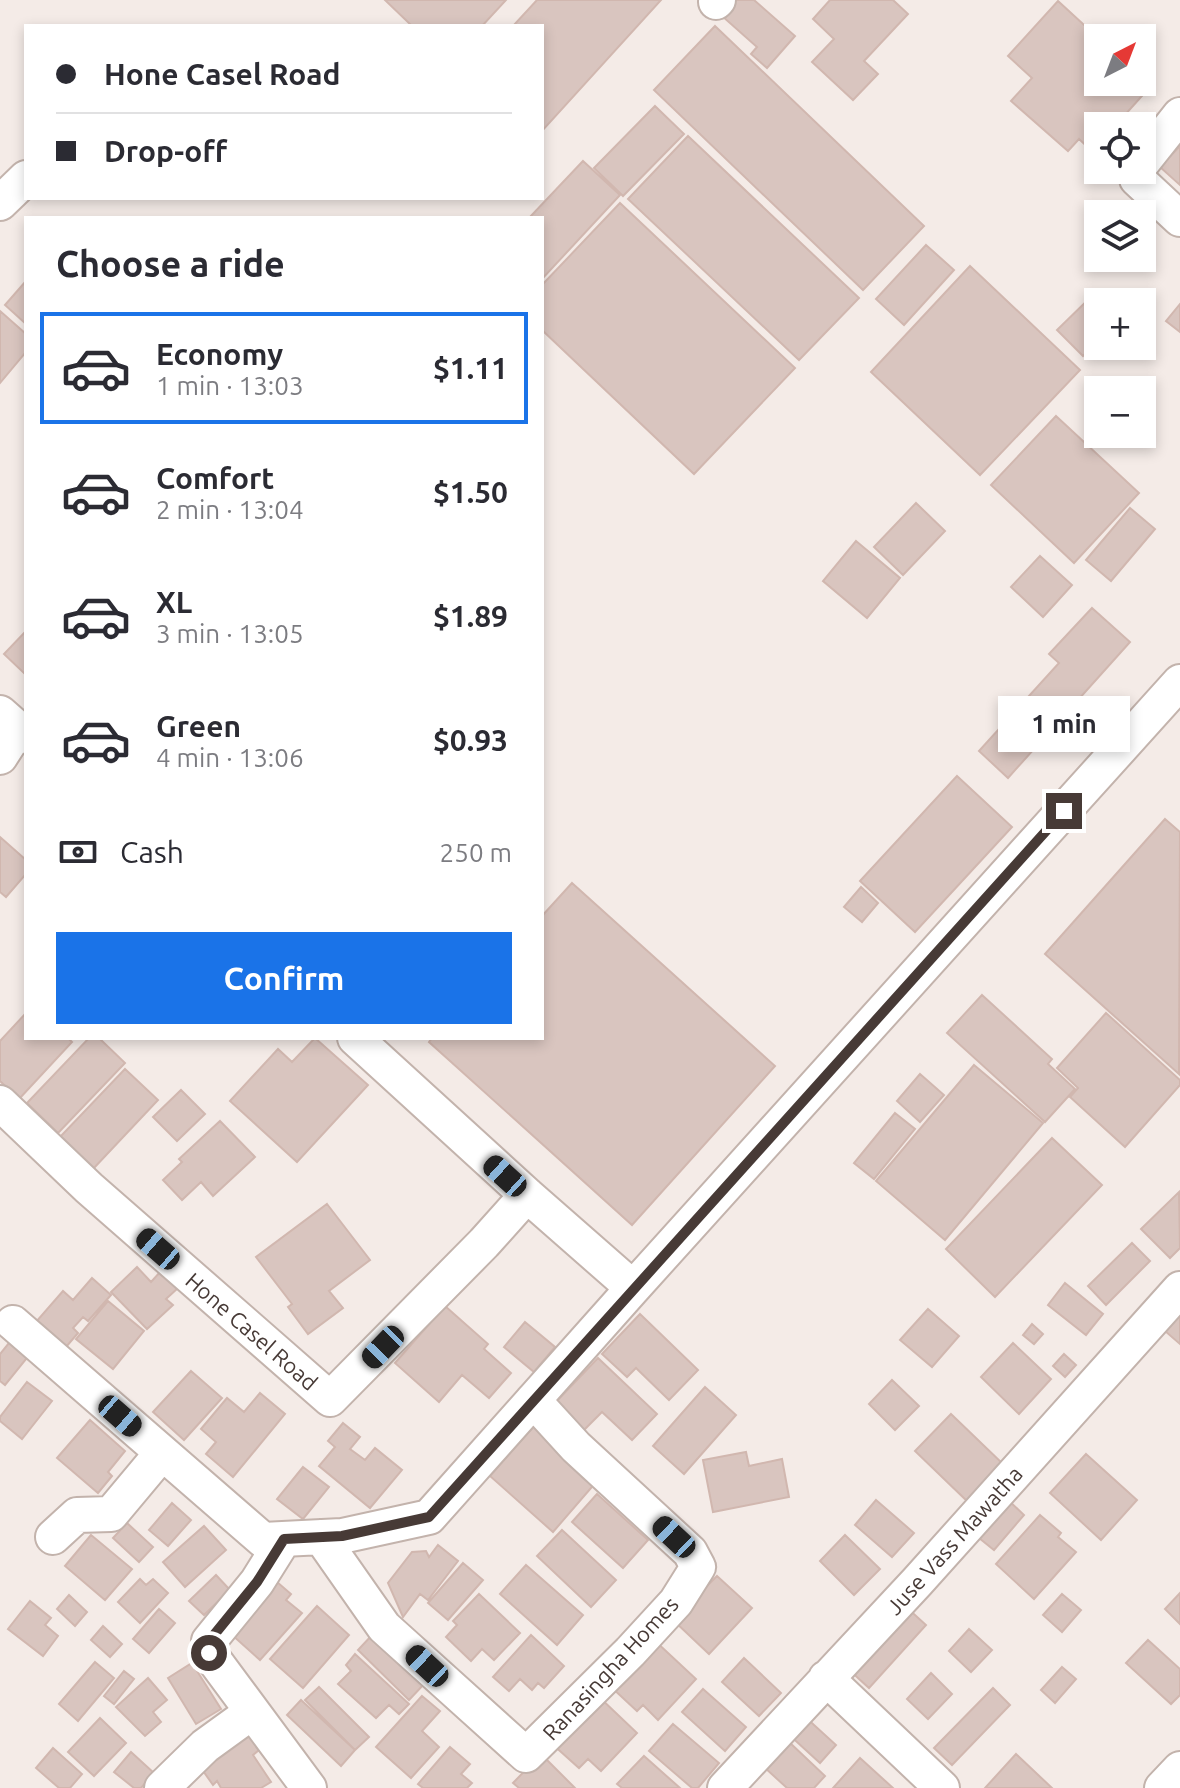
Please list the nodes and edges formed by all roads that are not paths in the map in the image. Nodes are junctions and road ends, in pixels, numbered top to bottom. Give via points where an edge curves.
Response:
1 (1180, 115) edge
2 (1156, 148) edge
3 (24, 180) edge
4 (1150, 184) edge
5 (0, 203) edge
6 (1180, 219) edge
7 (1180, 682) edge
8 (357, 1040) edge
9 (0, 1103) edge
10 (527, 1195) junction
11 (633, 1288) junction
12 (1180, 1289) edge
13 (13, 1323) dead end
14 (533, 1400) junction
15 (162, 1453) junction
16 (53, 1537) dead end
17 (321, 1537) junction
18 (284, 1539) junction
19 (826, 1678) junction
20 (252, 1712) junction
21 (1180, 1769) edge
22 (162, 1788) edge
23 (309, 1788) edge
24 (725, 1788) edge
25 (942, 1788) edge
26 (1162, 1788) edge

1 - 2 street
3 - 5 street
4 - 6 street
7 - 11 street
8 - 10 street
9 - 10 street, Hone Casel Road via 330,1399
10 - 11 street
11 - 14 street
12 - 19 street, Juse Vass Mawatha
13 - 15 street
14 - 17 street via 429,1517
14 - 17 street, Ranasingha Homes via 690,1552 698,1567 676,1602 526,1755 384,1627
15 - 16 street via 111,1514 77,1515
15 - 18 street via 263,1540
17 - 18 street
18 - 20 street via 209,1641 209,1653
19 - 24 street, Juse Vass Mawatha
19 - 25 street
20 - 22 street via 205,1746
20 - 23 street
21 - 26 street

